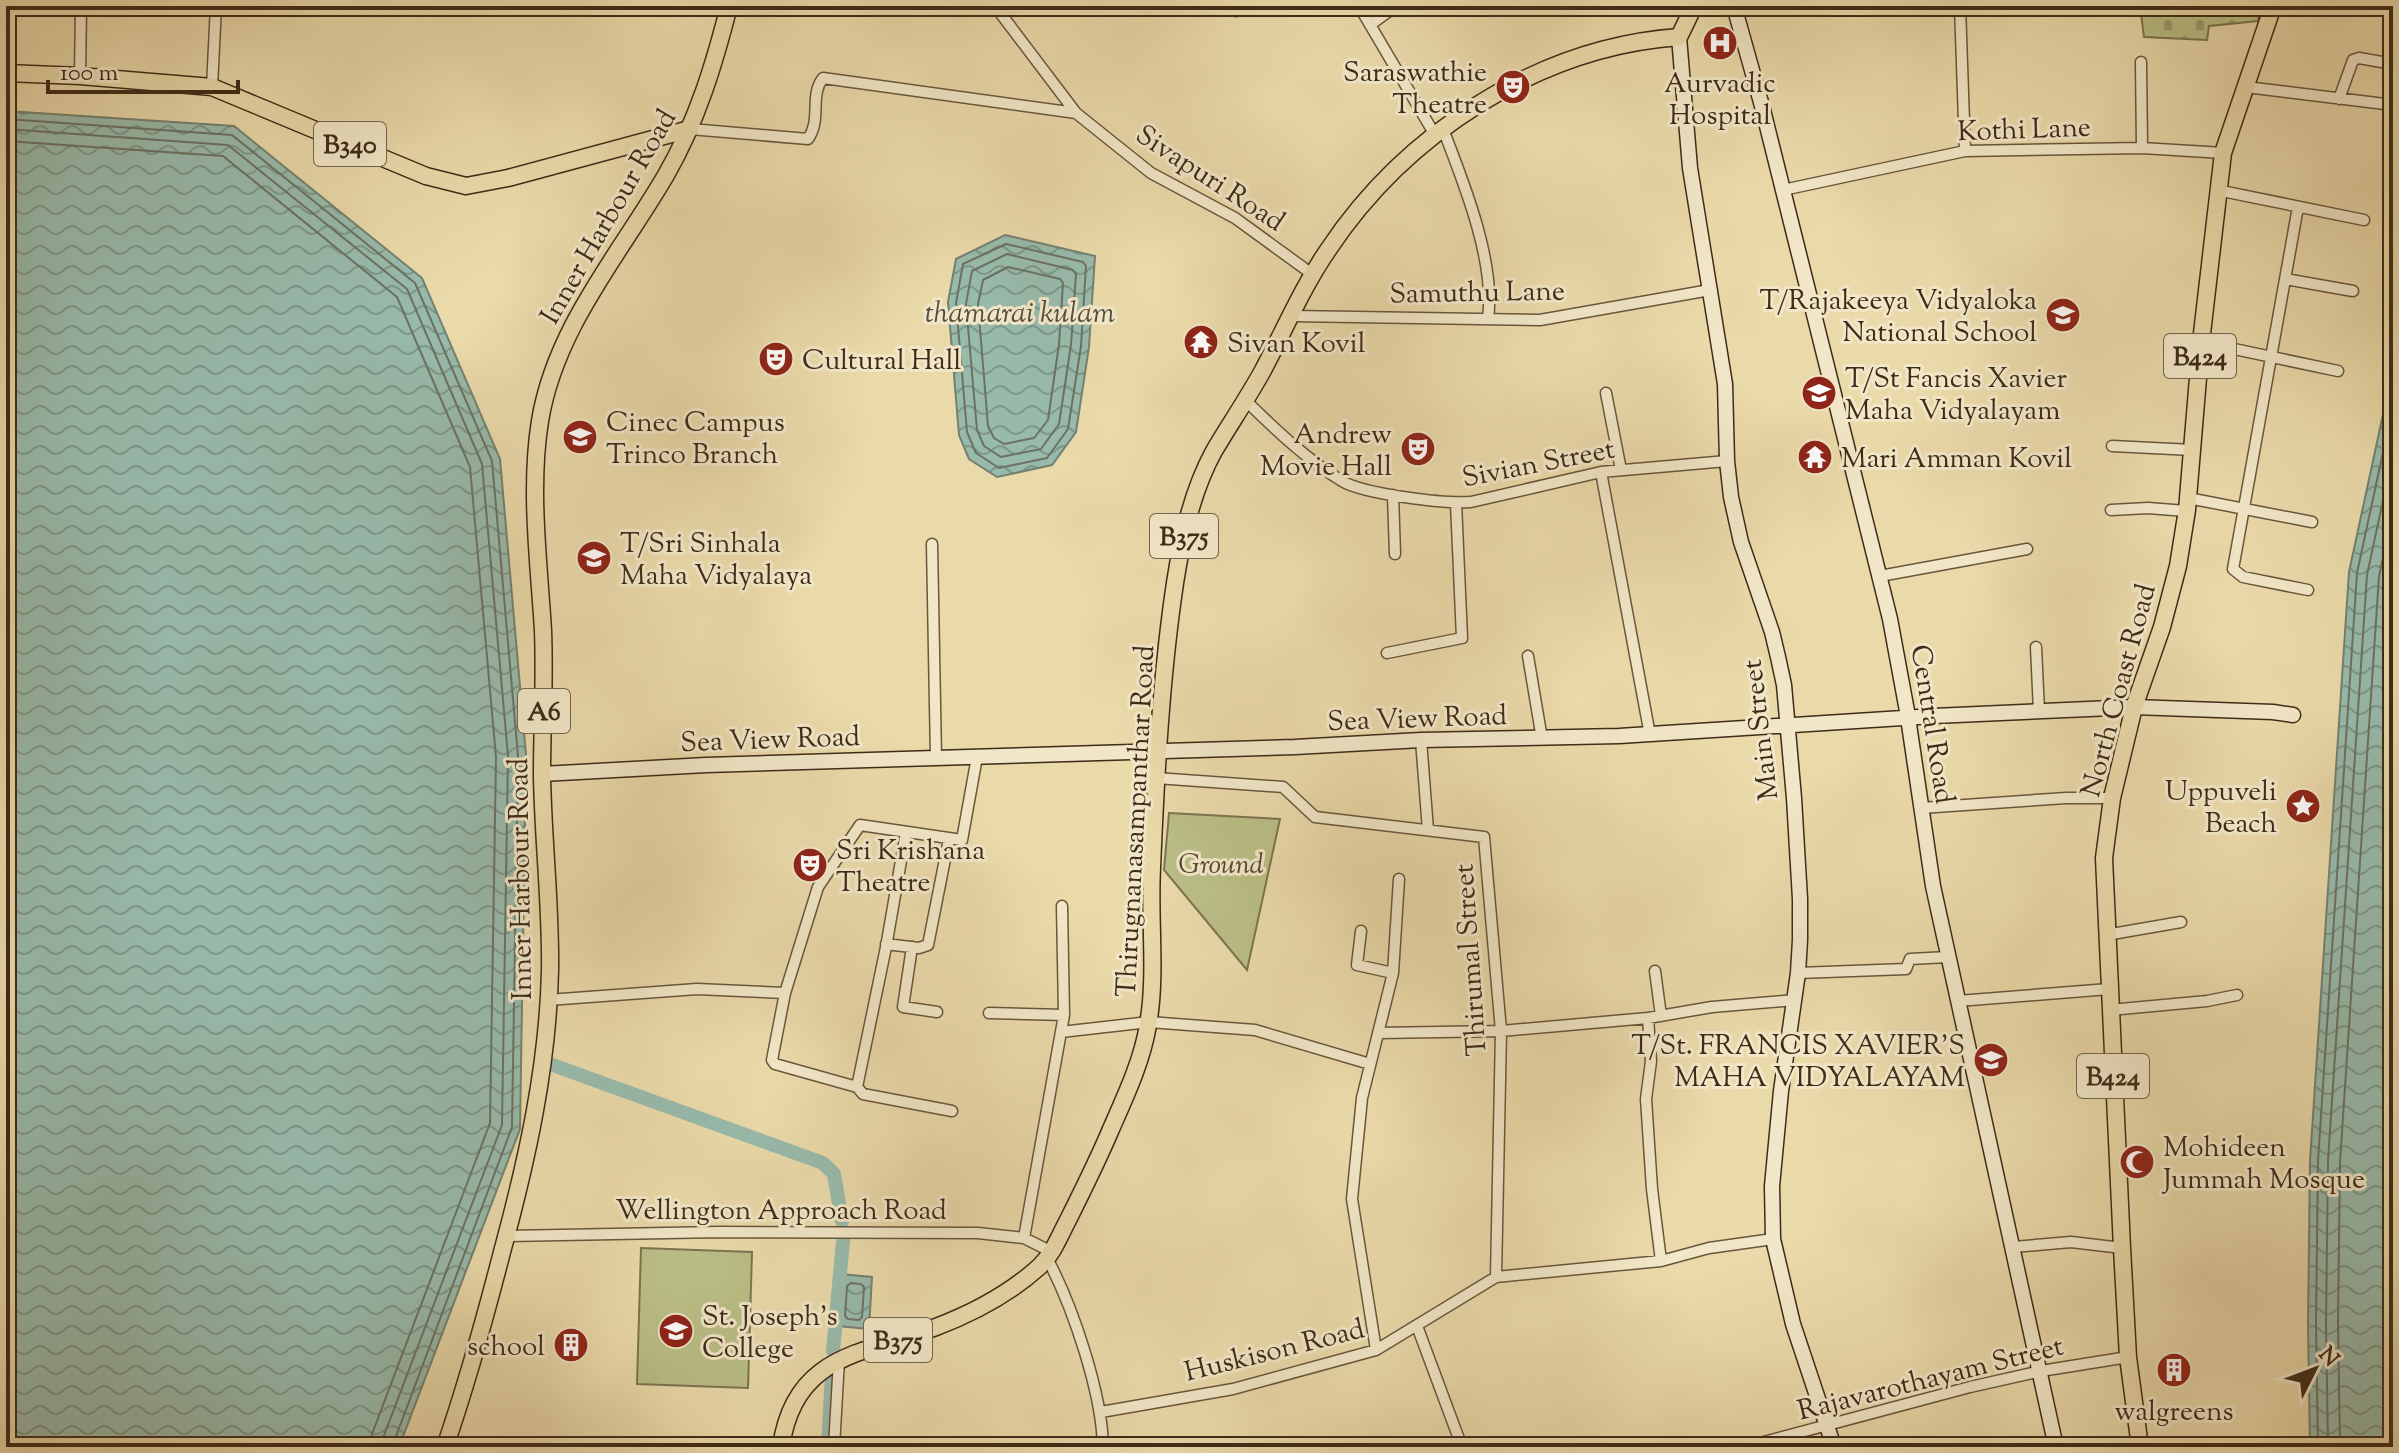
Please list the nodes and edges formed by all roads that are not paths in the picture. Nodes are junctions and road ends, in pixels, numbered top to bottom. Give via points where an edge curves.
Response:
1 (81, 6) edge
2 (216, 6) edge
3 (729, 6) edge
4 (995, 6) edge
5 (1359, 6) edge
6 (1396, 6) edge
7 (1682, 6) edge
8 (1694, 6) edge
9 (1960, 6) edge
10 (2273, 6) edge
11 (1734, 9) edge
12 (1370, 25) junction
13 (1679, 37) junction
14 (2141, 62) dead end
15 (2393, 64) edge
16 (6, 73) edge
17 (80, 76) junction
18 (212, 87) junction
19 (2246, 87) junction
20 (2339, 99) junction
21 (2393, 105) edge
22 (1076, 113) junction
23 (690, 129) junction
24 (1439, 132) junction
25 (2142, 148) junction
26 (1965, 151) junction
27 (2223, 153) junction
28 (1783, 190) junction
29 (2217, 190) junction
30 (2298, 207) junction
31 (2364, 220) dead end
32 (1312, 274) junction
33 (2285, 279) junction
34 (1710, 290) junction
35 (2353, 291) dead end
36 (1292, 316) junction
37 (1488, 318) junction
38 (2201, 342) junction
39 (2272, 357) junction
40 (2338, 371) dead end
41 (1606, 393) dead end
42 (1246, 401) junction
43 (2112, 446) dead end
44 (2193, 450) junction
45 (1727, 461) junction
46 (1621, 470) junction
47 (1601, 472) junction
48 (1393, 495) junction
49 (1456, 503) junction
50 (2187, 504) junction
51 (2242, 509) junction
52 (2111, 510) dead end
53 (2312, 522) dead end
54 (932, 544) dead end
55 (2027, 549) dead end
56 (1395, 554) dead end
57 (1880, 576) junction
58 (2308, 590) dead end
59 (2036, 647) dead end
60 (1387, 653) dead end
61 (1528, 656) dead end
62 (2134, 707) junction
63 (2039, 711) junction
64 (2293, 715) dead end
65 (1908, 718) junction
66 (1787, 726) junction
67 (1650, 735) junction
68 (1542, 739) junction
69 (1421, 740) junction
70 (1158, 751) junction
71 (977, 757) junction
72 (936, 758) junction
73 (542, 774) junction
74 (1156, 778) junction
75 (2112, 798) junction
76 (1921, 808) junction
77 (1428, 830) junction
78 (906, 832) junction
79 (949, 839) junction
80 (1399, 879) dead end
81 (1062, 906) dead end
82 (2181, 922) dead end
83 (1361, 931) dead end
84 (2106, 935) junction
85 (886, 944) junction
86 (912, 947) junction
87 (1948, 957) junction
88 (1655, 971) dead end
89 (1393, 973) junction
90 (1798, 973) junction
91 (2109, 989) junction
92 (785, 993) junction
93 (2237, 995) dead end
94 (548, 1000) junction
95 (1795, 1000) junction
96 (1958, 1001) junction
97 (2110, 1010) junction
98 (937, 1012) dead end
99 (989, 1013) dead end
100 (1064, 1015) junction
101 (1661, 1016) junction
102 (1648, 1018) junction
103 (1149, 1022) junction
104 (1501, 1031) junction
105 (1061, 1032) junction
106 (1378, 1033) junction
107 (1370, 1064) junction
108 (857, 1087) junction
109 (952, 1111) dead end
110 (507, 1236) junction
111 (1024, 1238) junction
112 (1773, 1239) junction
113 (2013, 1247) junction
114 (2122, 1248) junction
115 (1050, 1255) junction
116 (1661, 1261) junction
117 (1496, 1277) junction
118 (1417, 1326) junction
119 (1376, 1350) junction
120 (2128, 1357) junction
121 (839, 1360) junction
122 (2041, 1371) junction
123 (1101, 1412) junction
124 (1828, 1426) junction
125 (445, 1447) edge
126 (781, 1447) edge
127 (834, 1447) edge
128 (1103, 1447) edge
129 (1462, 1447) edge
130 (1745, 1447) edge
131 (1834, 1447) edge
132 (2056, 1447) edge
133 (2140, 1447) edge

1 - 17 street
2 - 18 street
3 - 23 main road, Inner Harbour Road / A6
4 - 22 street, Sivapuri Road
5 - 12 street
6 - 12 street
7 - 13 main road, Main Street
8 - 13 main road
9 - 26 street
10 - 19 main road, North Coast Road / B424
11 - 28 main road, Central Road
12 - 24 street
13 - 24 main road, Thirugnanasampanthar Road / B375 via 1613,49 1550,69 1475,106
13 - 34 main road, Main Street via 1690,168
14 - 25 street
15 - 20 street via 2353,60
16 - 17 main road, B340
17 - 18 main road, B340
18 - 23 main road, B340 via 426,176 466,186
19 - 20 street
19 - 27 main road, North Coast Road / B424
20 - 21 street
22 - 23 street via 823,78 817,86 816,128 808,139
22 - 32 street, Sivapuri Road via 1151,173 1235,218
23 - 73 main road, Inner Harbour Road / A6 via 575,321 545,396 536,451 545,685
24 - 32 main road, Thirugnanasampanthar Road / B375 via 1379,183
24 - 37 street via 1461,176 1486,265
25 - 26 street, Kothi Lane
25 - 27 street, Kothi Lane
26 - 28 street, Kothi Lane
27 - 29 main road, North Coast Road / B424
28 - 57 main road, Central Road
29 - 30 street
29 - 38 main road, North Coast Road / B424
30 - 31 street
30 - 33 street
32 - 36 main road, Thirugnanasampanthar Road / B375
33 - 35 street
33 - 39 street
34 - 37 street, Samuthu Lane via 1540,320
34 - 45 main road, Main Street via 1725,384
36 - 37 street, Samuthu Lane
36 - 42 main road, Thirugnanasampanthar Road / B375
38 - 39 street
38 - 44 main road, North Coast Road / B424
39 - 40 street
39 - 51 street
41 - 46 street
42 - 48 street, Sivian Street via 1345,483
42 - 70 main road, Thirugnanasampanthar Road / B375 via 1213,453 1186,525
43 - 44 street
44 - 50 main road, North Coast Road / B424
45 - 46 street, Sivian Street
45 - 66 main road, Main Street via 1741,542 1775,644
46 - 47 street, Sivian Street
47 - 49 street, Sivian Street
47 - 67 street
48 - 49 street, Sivian Street
48 - 56 street
49 - 60 street via 1462,638
50 - 51 street
50 - 52 street
50 - 62 main road, North Coast Road / B424 via 2178,566
51 - 53 street
51 - 58 street via 2236,573
54 - 72 street
55 - 57 street
57 - 65 main road, Central Road
59 - 63 street
61 - 68 street
62 - 63 main road, Sea View Road
62 - 64 main road, Sea View Road
62 - 75 main road, North Coast Road / B424
63 - 65 main road, Sea View Road
65 - 66 main road, Sea View Road
65 - 76 main road, Central Road
66 - 67 main road, Sea View Road
66 - 90 main road, Main Street via 1800,885
67 - 68 main road, Sea View Road
68 - 69 main road, Sea View Road
69 - 70 main road, Sea View Road
69 - 77 street
70 - 71 main road, Sea View Road
70 - 74 main road, Thirugnanasampanthar Road / B375
71 - 72 main road, Sea View Road
71 - 79 street via 962,840
72 - 73 main road, Sea View Road
73 - 94 main road, Inner Harbour Road / A6
74 - 77 street, Thirumal Street via 1283,787 1315,817
74 - 103 main road, Thirugnanasampanthar Road / B375
75 - 76 street
75 - 84 main road, North Coast Road / B424 via 2104,858
76 - 87 main road, Central Road
77 - 104 street, Thirumal Street via 1484,837
78 - 79 street
78 - 85 street
78 - 92 street via 860,825 818,887
79 - 86 street via 928,945
80 - 89 street
81 - 100 street
82 - 84 street
83 - 89 street via 1357,965
84 - 91 main road, North Coast Road / B424
85 - 86 street
85 - 108 street
86 - 98 street via 903,1007
87 - 90 street via 1910,959 1906,969
87 - 96 main road, Central Road
88 - 101 street
89 - 106 street
90 - 95 main road, Main Street
91 - 96 street
91 - 97 main road, North Coast Road / B424
92 - 94 street via 697,989
92 - 108 street via 775,1064
93 - 97 street
94 - 110 main road, Inner Harbour Road / A6 via 528,1150
95 - 101 street
95 - 112 main road, Main Street via 1772,1186
96 - 113 main road, Central Road
97 - 114 main road, North Coast Road / B424
99 - 100 street
100 - 105 street
101 - 102 street
102 - 104 street
102 - 116 street via 1651,1061 1646,1099
103 - 105 street
103 - 107 street via 1255,1030
103 - 115 main road, Thirugnanasampanthar Road / B375 via 1125,1097
104 - 106 street
104 - 117 street, Thirumal Street
105 - 111 street
106 - 107 street
107 - 119 street via 1352,1199
108 - 109 street via 863,1094
110 - 111 street, Wellington Approach Road via 902,1231
110 - 125 main road, Inner Harbour Road / A6
111 - 115 street, Wellington Approach Road
112 - 116 street, Huskison Road
112 - 124 main road, Main Street via 1793,1324
113 - 114 street via 2071,1242
113 - 122 main road, Central Road
114 - 120 main road, North Coast Road / B424
115 - 121 main road, B375 via 1009,1290 968,1313
115 - 123 street
116 - 117 street, Huskison Road
117 - 118 street, Huskison Road
118 - 119 street, Huskison Road
118 - 129 street
119 - 123 street, Huskison Road via 1233,1389
120 - 122 street, Rajavarothayam Street
120 - 133 main road, North Coast Road / B424
121 - 126 main road, B375 via 794,1400
121 - 127 street
122 - 124 street, Rajavarothayam Street
122 - 132 main road, Central Road
123 - 128 street
124 - 130 street, Rajavarothayam Street
124 - 131 main road, Main Street

